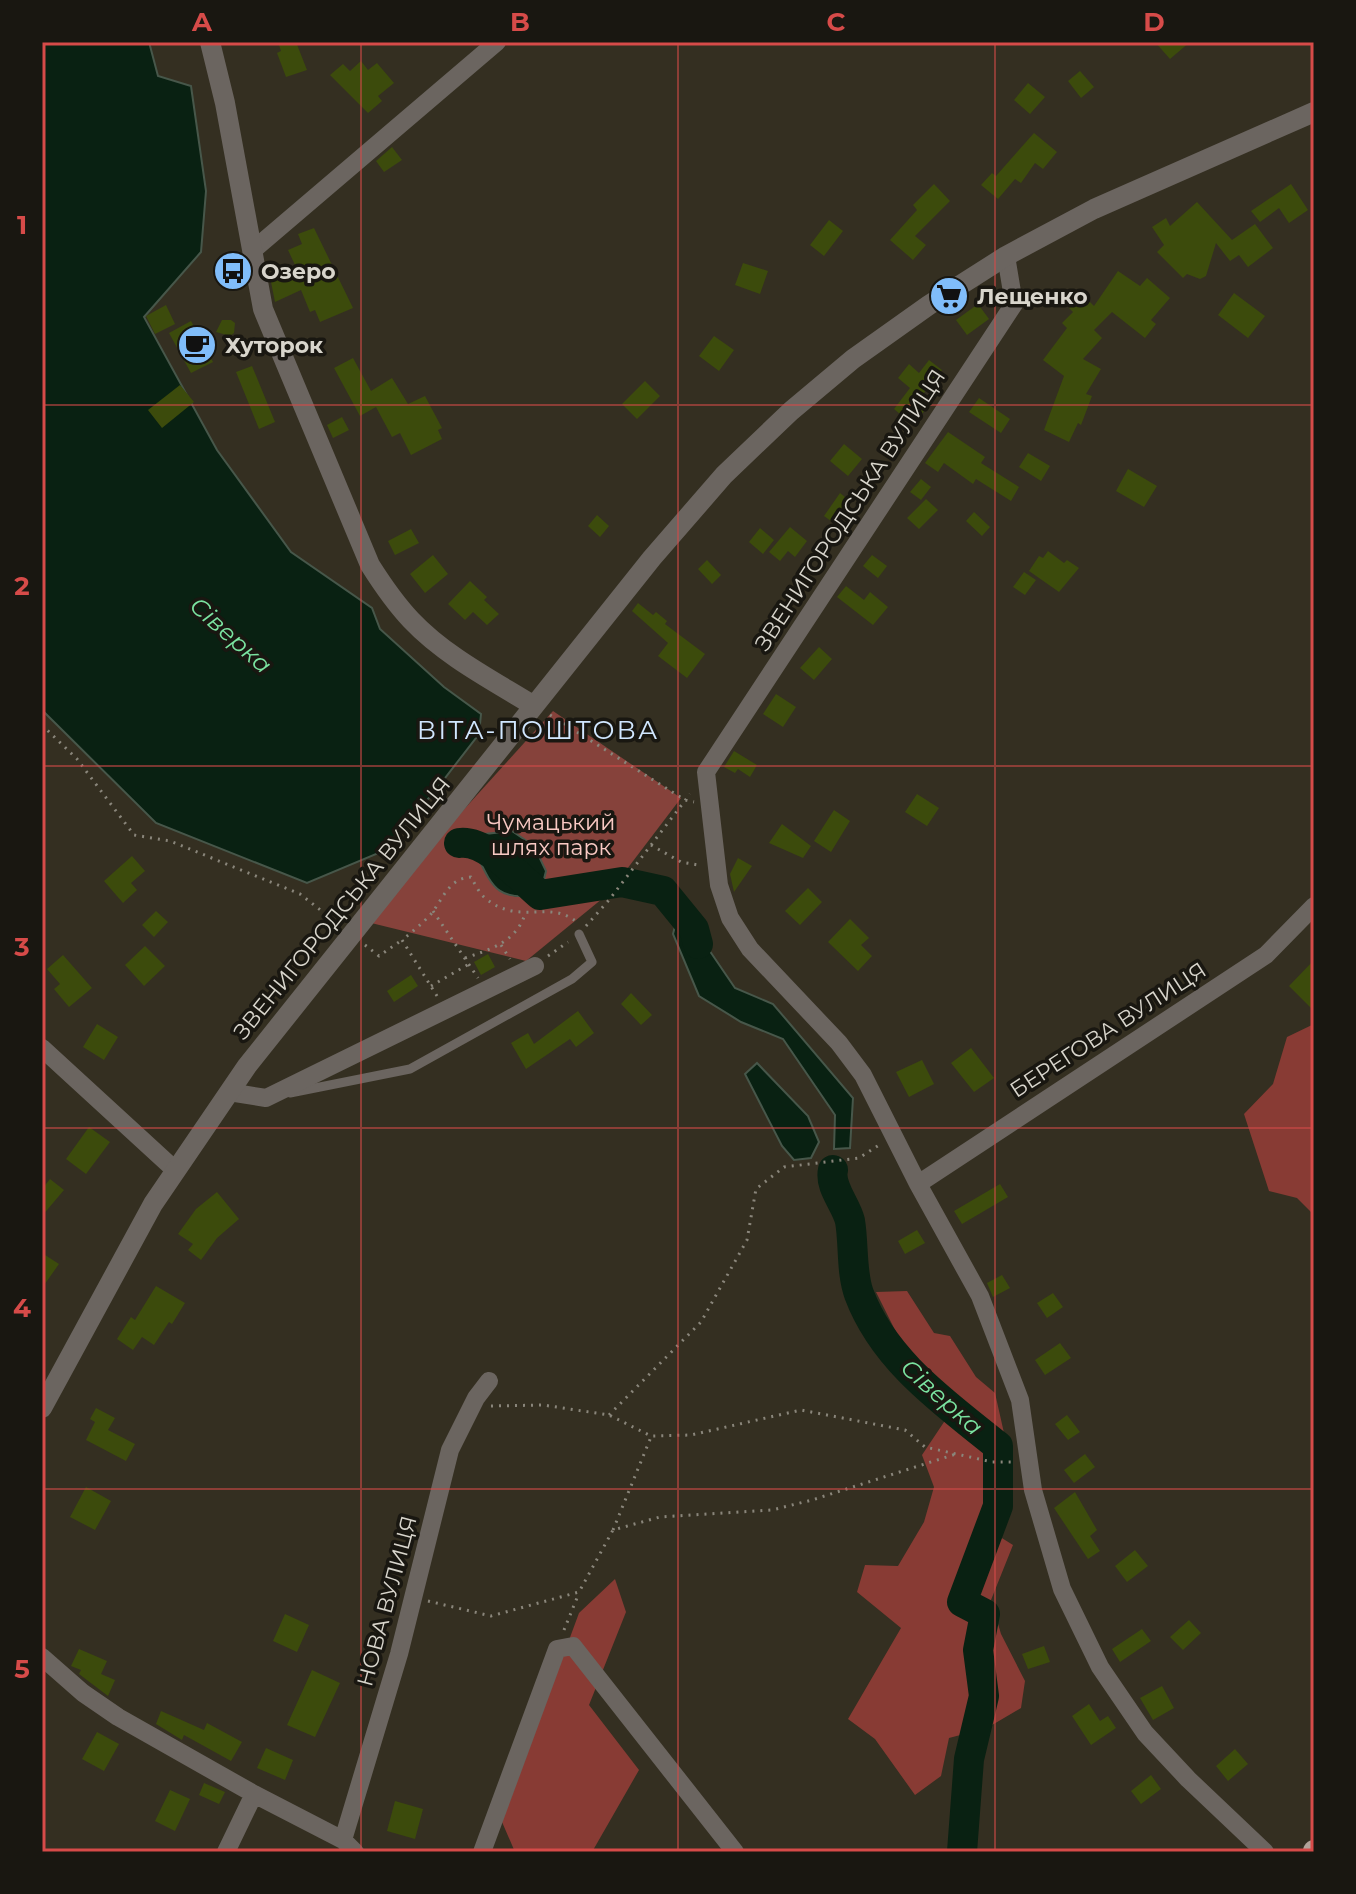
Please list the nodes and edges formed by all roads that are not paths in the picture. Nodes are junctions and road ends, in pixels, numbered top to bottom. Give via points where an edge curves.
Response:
1 (210, 42) edge
2 (467, 42) edge
3 (497, 42) edge
4 (476, 59) junction
5 (1314, 112) edge
6 (252, 251) junction
7 (1006, 256) junction
8 (534, 706) junction
9 (1314, 906) edge
10 (581, 931) road end
11 (535, 966) dead end
12 (42, 1048) edge
13 (229, 1092) junction
14 (266, 1098) junction
15 (175, 1170) junction
16 (918, 1184) junction
17 (489, 1381) dead end
18 (42, 1408) edge
19 (42, 1657) edge
20 (254, 1794) junction
21 (349, 1846) edge
22 (226, 1852) edge
23 (482, 1852) edge
24 (735, 1852) edge
25 (1265, 1852) edge

1 - 6 street
2 - 4 street
3 - 4 street
4 - 6 street
5 - 7 street, ЗВЕНИГОРОДСЬКА ВУЛИЦЯ via 1094,209
6 - 8 street via 270,330 370,565 429,637
7 - 8 street, ЗВЕНИГОРОДСЬКА ВУЛИЦЯ via 853,359 764,436 652,558
7 - 16 street, ЗВЕНИГОРОДСЬКА ВУЛИЦЯ via 1014,304 706,772 725,907 780,984 853,1060
8 - 13 street, ЗВЕНИГОРОДСЬКА ВУЛИЦЯ
9 - 16 street, БЕРЕГОВА ВУЛИЦЯ via 1266,955
10 - 14 lane via 592,962 572,979 410,1069
11 - 14 street
12 - 15 street
13 - 14 street
13 - 15 street, ЗВЕНИГОРОДСЬКА ВУЛИЦЯ
15 - 18 street, ЗВЕНИГОРОДСЬКА ВУЛИЦЯ
16 - 25 street via 992,1323 1020,1400 1033,1490 1062,1589 1100,1667 1145,1733
17 - 21 street, НОВА ВУЛИЦЯ via 450,1450
19 - 20 street, НОВА ВУЛИЦЯ via 118,1717
20 - 21 street, НОВА ВУЛИЦЯ
20 - 22 street
23 - 24 street via 557,1649 573,1646

